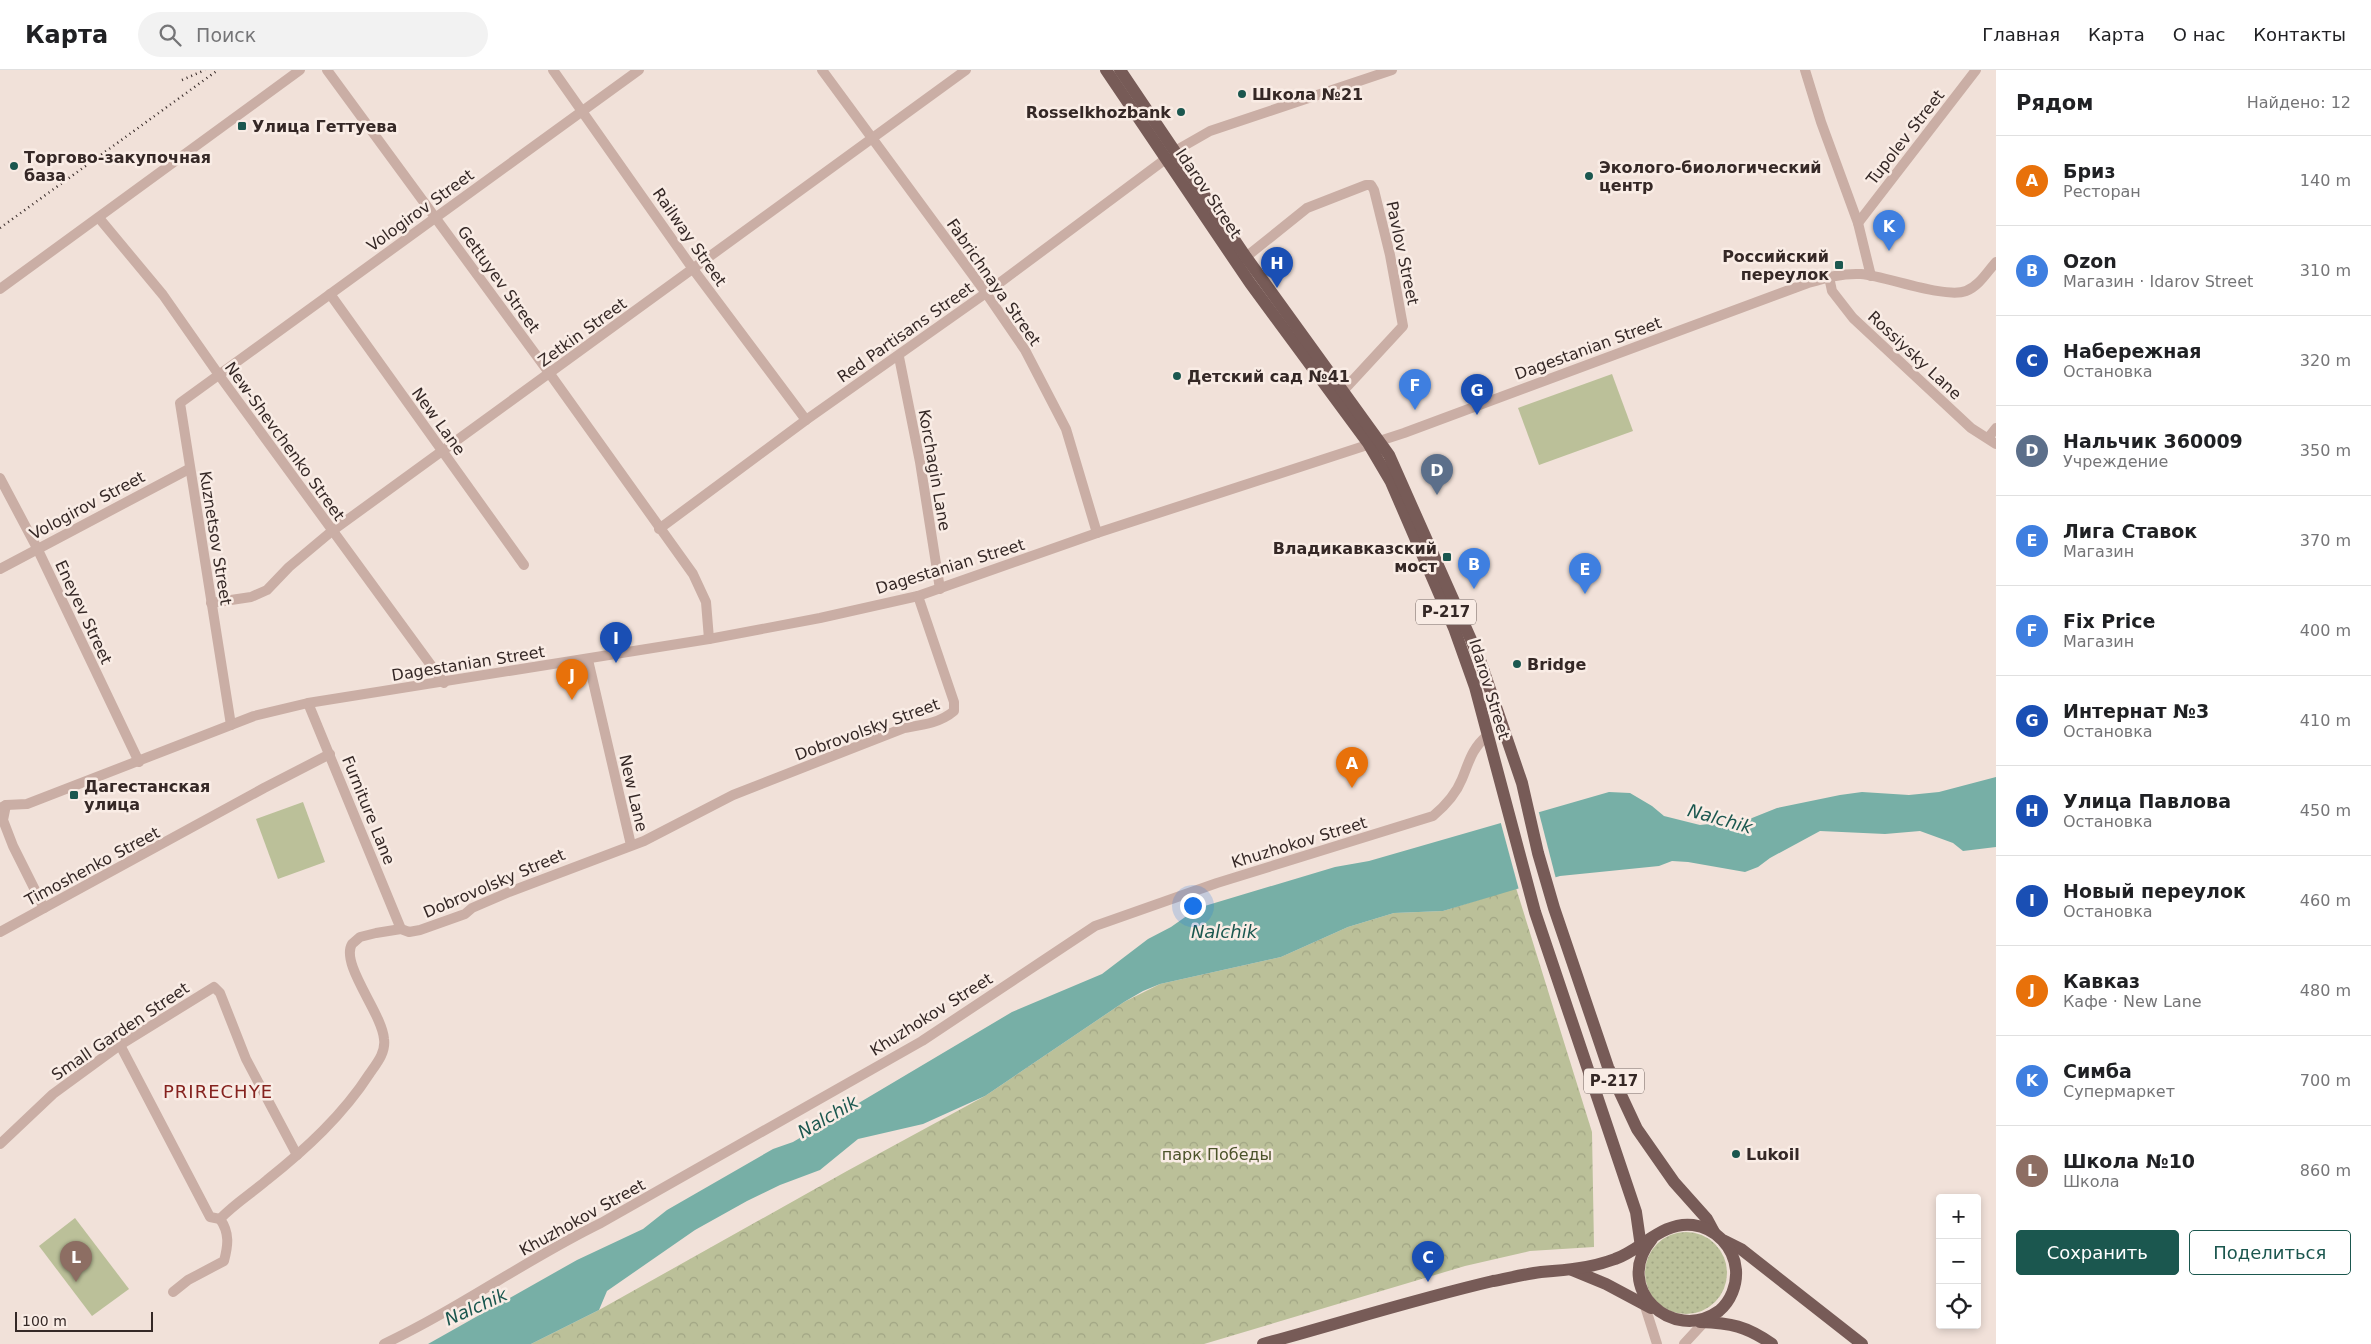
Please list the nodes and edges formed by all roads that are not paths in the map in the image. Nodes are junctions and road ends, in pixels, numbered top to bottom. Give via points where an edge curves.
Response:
1 (300, 70) edge
2 (327, 70) edge
3 (553, 70) edge
4 (639, 70) edge
5 (822, 70) edge
6 (966, 70) edge
7 (1106, 70) edge
8 (1120, 70) edge
9 (1392, 70) edge
10 (1805, 70) edge
11 (1976, 70) edge
12 (1378, 72) edge
13 (583, 111) junction
14 (872, 140) junction
15 (1171, 155) junction
16 (99, 218) junction
17 (435, 218) junction
18 (1858, 222) junction
19 (1246, 257) junction
20 (1996, 262) edge
21 (694, 269) junction
22 (1871, 276) junction
23 (1829, 277) junction
24 (0, 289) edge
25 (986, 293) junction
26 (330, 294) junction
27 (899, 357) junction
28 (550, 374) junction
29 (219, 375) junction
30 (1342, 392) junction
31 (806, 420) junction
32 (1996, 428) edge
33 (1992, 441) edge
34 (1374, 442) junction
35 (442, 451) junction
36 (189, 469) junction
37 (0, 478) edge
38 (659, 529) junction
39 (332, 531) junction
40 (1098, 533) junction
41 (37, 548) junction
42 (524, 565) dead end
43 (0, 569) edge
44 (940, 589) junction
45 (918, 596) junction
46 (211, 603) junction
47 (709, 639) junction
48 (588, 660) junction
49 (444, 683) junction
50 (308, 703) junction
51 (231, 724) junction
52 (1487, 736) junction
53 (330, 754) junction
54 (139, 762) junction
55 (2, 805) edge
56 (631, 845) junction
57 (44, 908) junction
58 (401, 929) junction
59 (0, 932) edge
60 (120, 1045) junction
61 (0, 1144) edge
62 (297, 1156) junction
63 (220, 1219) junction
64 (1718, 1236) junction
65 (1645, 1246) junction
66 (1572, 1270) junction
67 (173, 1292) dead end
68 (1646, 1302) junction
69 (1703, 1321) junction
70 (384, 1344) edge
71 (1263, 1344) edge
72 (1657, 1344) edge
73 (1684, 1344) edge
74 (1772, 1344) edge
75 (1862, 1344) edge

1 - 16 street
2 - 17 street, Gettuyev Street
3 - 13 street, Railway Street
4 - 13 street, Vologirov Street
5 - 14 street, Fabrichnaya Street
6 - 14 street, Zetkin Street
7 - 15 main road, Idarov Street / Р-217
8 - 15 main road, Idarov Street / Р-217
9 - 12 street, Red Partisans Street
10 - 18 street
11 - 18 street, Tupolev Street
12 - 15 street, Red Partisans Street via 1210,131
13 - 17 street, Vologirov Street
13 - 21 street, Railway Street
14 - 21 street, Zetkin Street
14 - 25 street, Fabrichnaya Street
15 - 19 main road, Idarov Street / Р-217
15 - 25 street, Red Partisans Street
15 - 34 main road, Idarov Street / Р-217 via 1250,283
16 - 24 street
16 - 29 street, New-Shevchenko Street via 163,295
17 - 26 street, Vologirov Street
17 - 28 street, Gettuyev Street
18 - 22 street
19 - 30 main road, Idarov Street / Р-217
19 - 30 street, Pavlov Street via 1307,208 1371,185 1390,254 1403,326
20 - 22 street, Dagestanian Street via 1979,282 1964,292 1946,292
21 - 28 street, Zetkin Street
21 - 31 street, Railway Street
22 - 23 street, Dagestanian Street
23 - 33 street, Rossiysky Lane via 1832,291 1853,318 1971,428
23 - 34 street, Dagestanian Street
25 - 27 street, Red Partisans Street
25 - 40 street, Fabrichnaya Street via 1025,350 1066,429
26 - 29 street, Vologirov Street
26 - 35 street, New Lane
27 - 31 street, Red Partisans Street
27 - 44 street, Korchagin Lane
28 - 35 street, Zetkin Street
28 - 38 street, Gettuyev Street
29 - 36 street, Kuznetsov Street via 180,403
29 - 39 street, New-Shevchenko Street
30 - 34 main road, Idarov Street / Р-217
31 - 38 street, Red Partisans Street
32 - 33 street
34 - 40 street, Dagestanian Street
34 - 52 main road, Idarov Street / Р-217 via 1454,628 1475,687
34 - 64 main road, Idarov Street / Р-217 via 1403,484 1480,660 1522,784 1554,908 1600,1045 1627,1111 1665,1170
35 - 39 street, Zetkin Street
35 - 42 street, New Lane
36 - 41 street, Vologirov Street
36 - 46 street, Kuznetsov Street
37 - 41 street, Eneyev Street
38 - 47 street, Gettuyev Street via 701,588
39 - 46 street, Zetkin Street via 267,590 251,597
39 - 49 street, New-Shevchenko Street
40 - 44 street, Dagestanian Street
41 - 43 street, Vologirov Street
41 - 54 street, Eneyev Street
44 - 45 street, Dagestanian Street
45 - 47 street, Dagestanian Street
45 - 56 street, Dobrovolsky Street via 954,702 954,711 932,723 904,728 733,795
46 - 51 street, Kuznetsov Street
47 - 48 street, Dagestanian Street
48 - 49 street, Dagestanian Street
48 - 56 street, New Lane
49 - 50 street, Dagestanian Street
50 - 51 street, Dagestanian Street
50 - 53 street, Furniture Lane
51 - 54 street, Dagestanian Street
52 - 65 main road, Idarov Street / Р-217 via 1535,912
52 - 70 street, Khuzhokov Street via 1472,752 1462,780 1451,798 1433,816 1217,883 1095,926 922,1041 601,1223 563,1241 429,1323
53 - 57 street, Timoshenko Street
53 - 58 street, Furniture Lane
54 - 55 street, Dagestanian Street via 27,804
55 - 57 street via 3,820 13,846
56 - 58 street, Dobrovolsky Street via 509,892 443,923 409,932
57 - 59 street, Timoshenko Street
58 - 62 street, Dobrovolsky Street via 360,937 350,947 350,962 374,1009 385,1044 379,1059 345,1107 327,1129
60 - 61 street, Small Garden Street via 53,1094
60 - 62 street, Small Garden Street via 214,987 220,994 246,1059
60 - 63 street via 210,1217
62 - 63 street, Dobrovolsky Street
63 - 67 street via 228,1237 224,1261
64 - 65 main road, Р-217 via 1704,1228 1682,1225 1661,1232
64 - 69 main road, Р-217 via 1733,1256 1734,1289 1719,1311
64 - 75 main road, Р-217 via 1741,1250
65 - 66 main road via 1616,1259
65 - 68 main road, Р-217 via 1638,1277
66 - 68 main road
66 - 71 main road via 1540,1272 1491,1282
68 - 69 main road via 1673,1321
68 - 72 street
69 - 73 street
69 - 74 main road via 1737,1325

